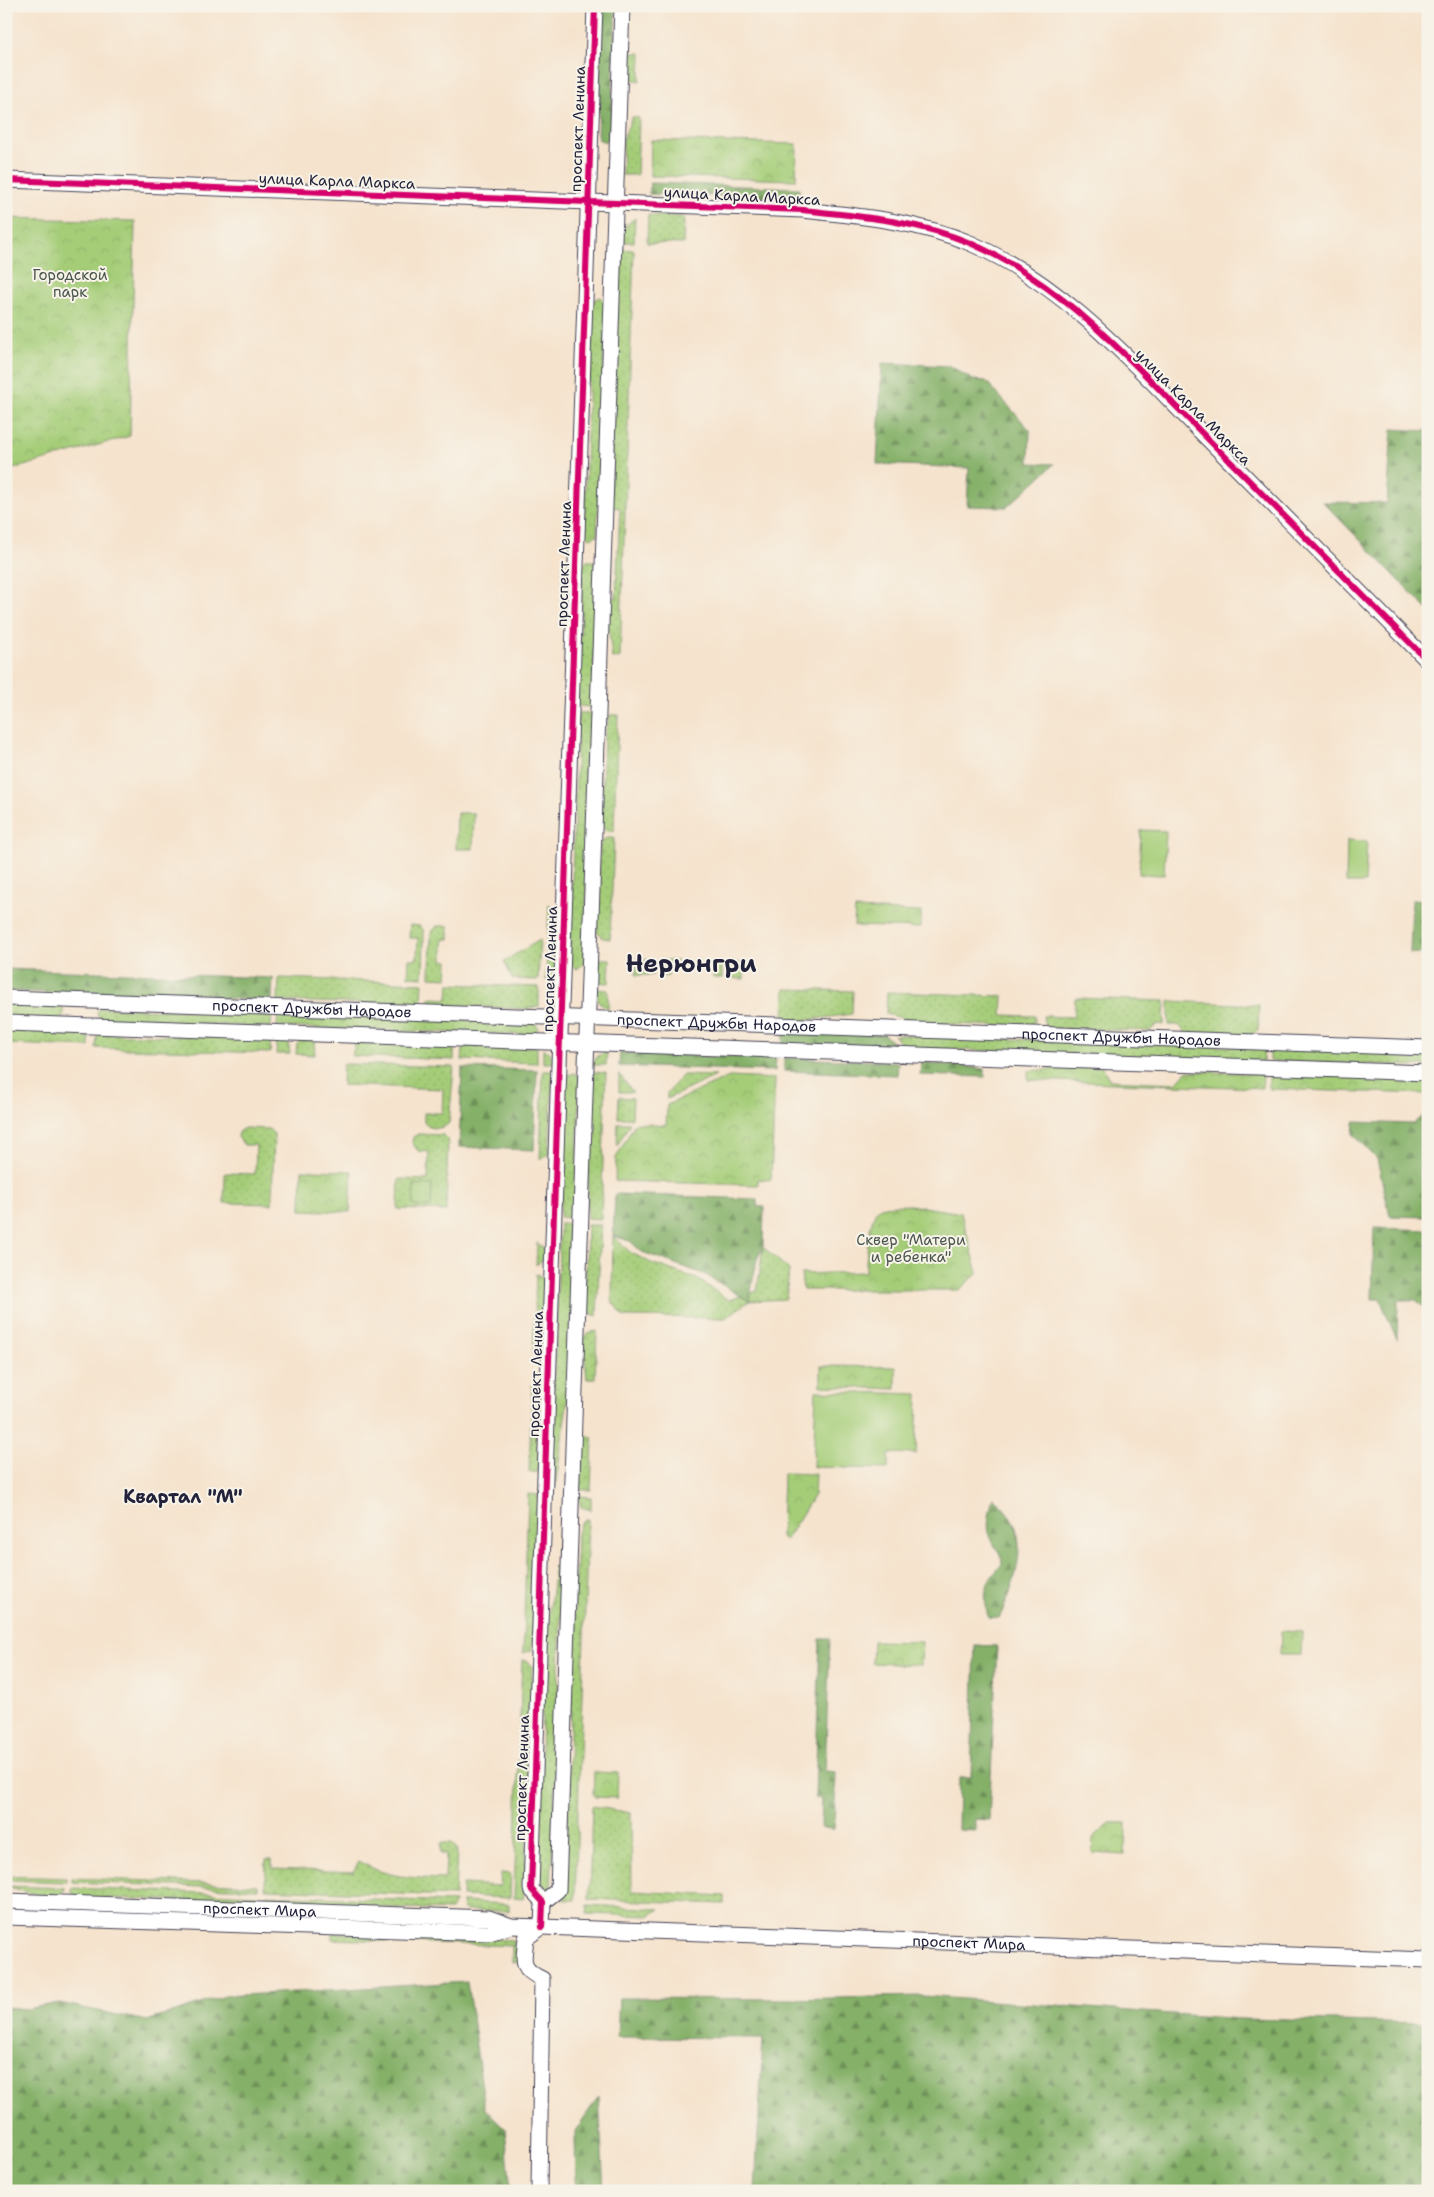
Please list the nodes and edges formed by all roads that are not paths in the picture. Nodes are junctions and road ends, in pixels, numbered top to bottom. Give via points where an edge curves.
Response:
1 (595, 6) edge
2 (622, 6) edge
3 (6, 180) edge
4 (588, 203) junction
5 (615, 204) junction
6 (1428, 661) edge
7 (6, 998) edge
8 (561, 1017) junction
9 (589, 1018) junction
10 (6, 1023) edge
11 (560, 1043) junction
12 (588, 1044) junction
13 (1428, 1048) edge
14 (1428, 1073) edge
15 (544, 1514) junction
16 (571, 1514) junction
17 (6, 1901) edge
18 (543, 1902) junction
19 (6, 1917) edge
20 (511, 1926) junction
21 (542, 1928) junction
22 (1428, 1960) edge
23 (539, 2191) edge

1 - 4 street, проспект Ленина
2 - 5 street
3 - 4 street, улица Карла Маркса
4 - 5 street, улица Карла Маркса
4 - 8 street, проспект Ленина
5 - 6 street, улица Карла Маркса via 803,210 920,226 972,244 1020,269 1077,312 1142,374
5 - 9 street
7 - 8 street, проспект Дружбы Народов
8 - 9 street, проспект Дружбы Народов
8 - 11 street, проспект Ленина
9 - 12 street
9 - 13 street, проспект Дружбы Народов
10 - 11 street, проспект Дружбы Народов
11 - 12 street, проспект Дружбы Народов
11 - 15 street, проспект Ленина
12 - 14 street, проспект Дружбы Народов
12 - 16 street
15 - 16 street
15 - 18 street, проспект Ленина via 531,1889
16 - 18 street via 558,1890
17 - 20 street, проспект Мира via 489,1918
18 - 21 street
19 - 20 street, проспект Мира via 489,1933
20 - 21 street, проспект Мира
21 - 22 street, проспект Мира
21 - 23 street via 526,1938 524,1966 542,1980

